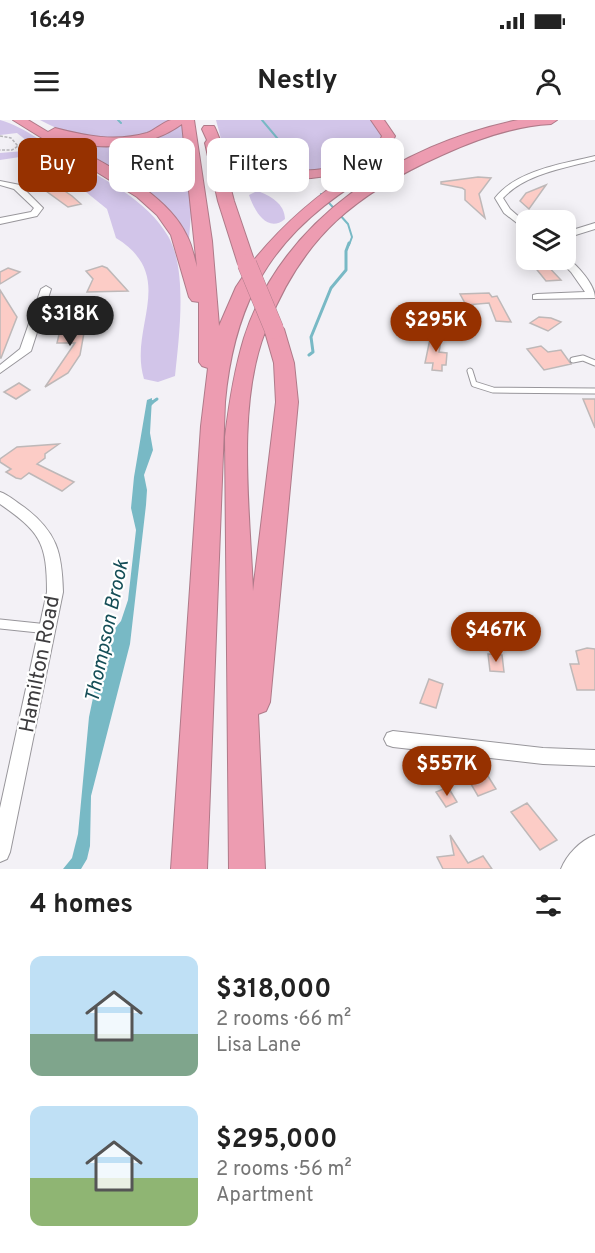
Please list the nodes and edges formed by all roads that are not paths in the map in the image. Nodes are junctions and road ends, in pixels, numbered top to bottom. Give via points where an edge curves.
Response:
1 (19, 120) edge
2 (33, 120) edge
3 (179, 120) edge
4 (188, 120) edge
5 (377, 120) edge
6 (489, 120) edge
7 (536, 120) edge
8 (551, 120) edge
9 (208, 125) edge
10 (424, 142) dead end
11 (595, 158) edge
12 (0, 183) edge
13 (335, 192) edge
14 (319, 215) junction
15 (516, 218) edge
16 (0, 221) edge
17 (595, 226) edge
18 (576, 232) edge
19 (575, 270) edge
20 (46, 289) dead end
21 (593, 295) edge
22 (537, 297) dead end
23 (210, 340) junction
24 (573, 360) dead end
25 (595, 363) edge
26 (0, 370) edge
27 (470, 371) dead end
28 (595, 391) edge
29 (0, 497) edge
30 (204, 573) junction
31 (0, 624) edge
32 (48, 629) junction
33 (393, 739) dead end
34 (595, 758) edge
35 (595, 849) edge
36 (0, 852) edge
37 (189, 869) edge
38 (247, 869) edge
39 (575, 869) edge

1 - 23 highway via 142,194 163,212 175,226 183,245
2 - 3 highway via 67,137 101,141 150,135
4 - 23 highway via 203,225
5 - 9 highway via 389,136 379,154 350,168 308,175 272,174 235,165 221,154
6 - 10 highway
7 - 8 highway
7 - 14 highway via 488,132 431,154 390,174 348,203
9 - 38 highway, bridge via 224,195 274,329 286,375 287,409 257,680
11 - 15 street via 505,189 499,198
12 - 16 street via 25,192 39,208 34,214
13 - 14 highway
14 - 30 highway via 287,232 238,301 229,325 217,386
14 - 38 highway via 265,304 240,386 236,469
17 - 18 street
19 - 21 street
20 - 26 street via 25,351
21 - 22 street
23 - 30 highway
24 - 25 lane via 583,358
27 - 28 lane via 474,384 493,390
29 - 32 street, Hamilton Road via 33,520 54,553 55,592
30 - 37 highway
31 - 32 lane
32 - 36 street, Hamilton Road
33 - 34 street
35 - 39 street

